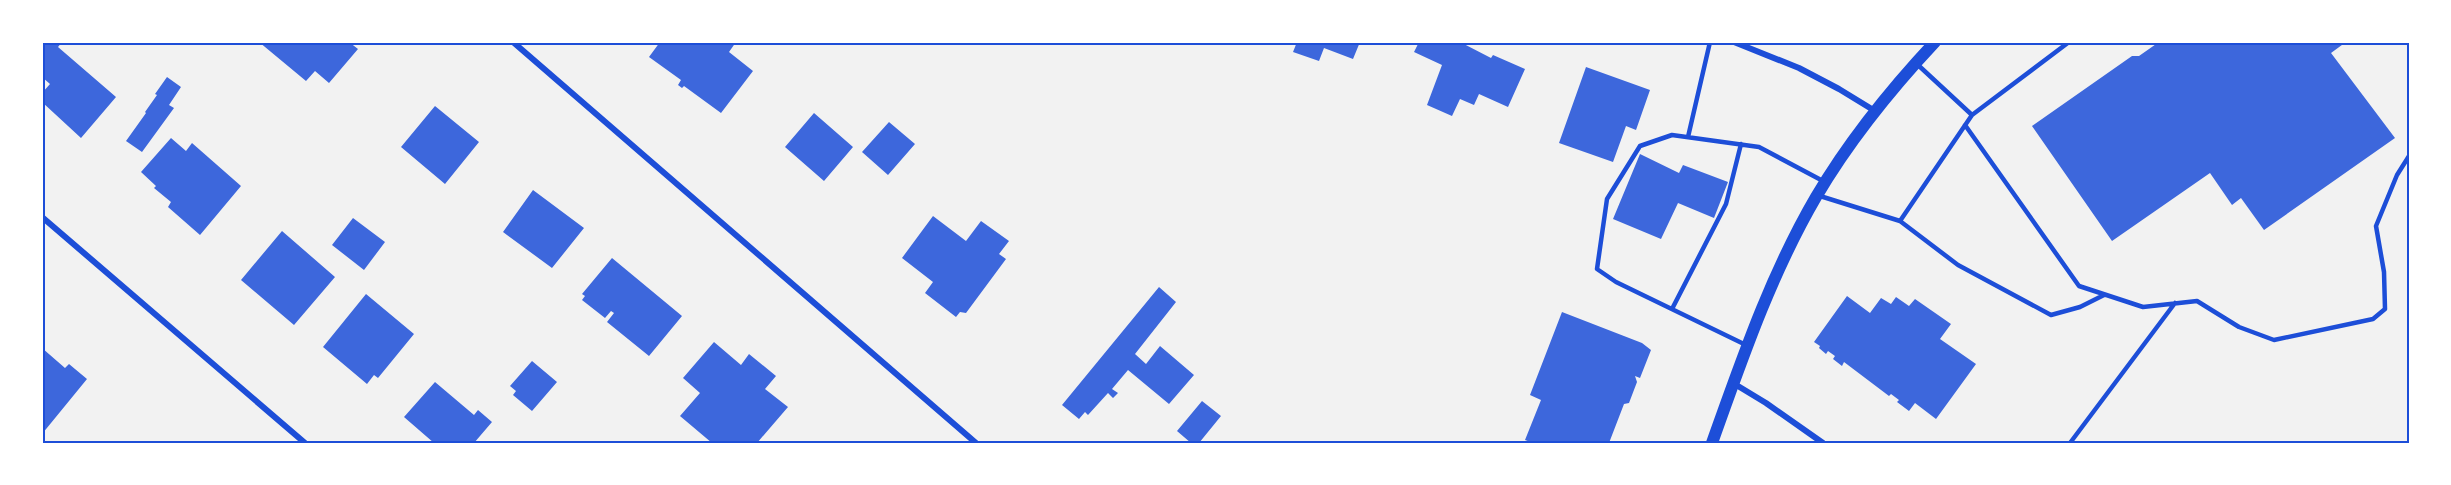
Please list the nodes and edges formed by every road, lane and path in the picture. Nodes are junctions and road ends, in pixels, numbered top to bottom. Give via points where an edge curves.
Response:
1 (513, 42) edge
2 (1710, 42) edge
3 (1734, 42) edge
4 (1935, 42) edge
5 (2069, 42) edge
6 (1916, 63) junction
7 (1876, 111) junction
8 (1972, 115) junction
9 (1965, 125) junction
10 (1688, 137) junction
11 (1741, 144) junction
12 (2409, 156) edge
13 (1825, 182) junction
14 (1817, 195) junction
15 (42, 217) edge
16 (1900, 221) junction
17 (2104, 294) junction
18 (2175, 303) junction
19 (1672, 309) junction
20 (1746, 345) junction
21 (1733, 383) junction
22 (305, 443) edge
23 (976, 443) edge
24 (1712, 443) edge
25 (1822, 443) edge
26 (2070, 443) edge

1 - 23 street
2 - 10 lane
3 - 7 street via 1798,68
4 - 6 main road
5 - 8 lane
6 - 7 main road
6 - 8 lane
7 - 13 main road
8 - 9 lane
9 - 16 lane
9 - 17 lane via 2079,286
10 - 11 lane
10 - 19 lane via 1672,135 1640,146 1607,199 1598,268 1617,282
11 - 13 lane via 1759,147
11 - 19 lane via 1726,204
12 - 18 lane via 2376,226 2385,309 2373,319 2274,340 2239,327 2197,301
13 - 14 main road
14 - 16 lane
14 - 20 main road
15 - 22 street
16 - 17 lane via 1958,265 2051,315 2080,307
17 - 18 lane via 2144,307
18 - 26 lane
19 - 20 lane
20 - 21 main road
21 - 24 main road
21 - 25 street

